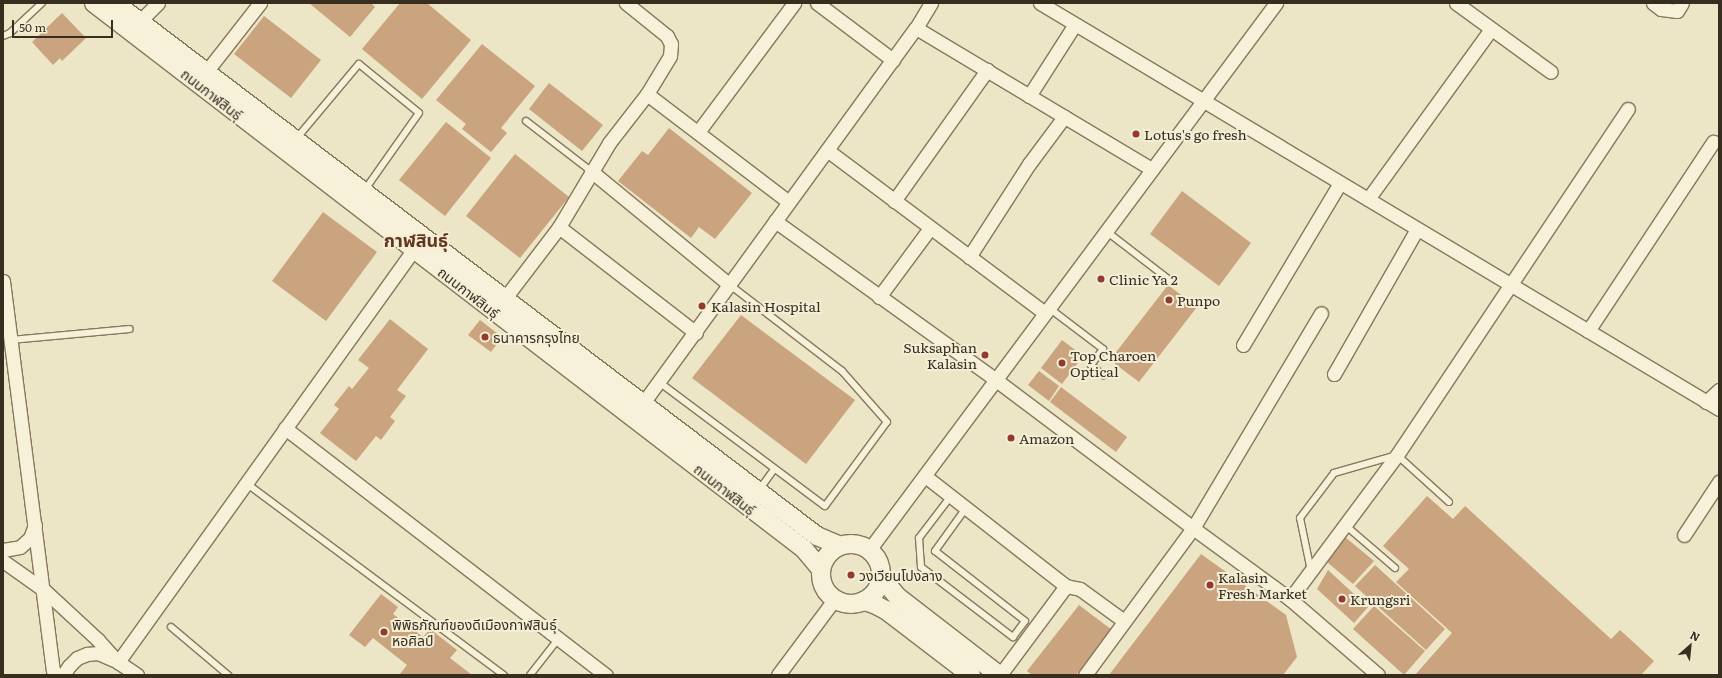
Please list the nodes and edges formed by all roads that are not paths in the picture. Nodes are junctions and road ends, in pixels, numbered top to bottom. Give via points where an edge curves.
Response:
1 (42, 3) edge
2 (94, 3) edge
3 (115, 3) edge
4 (158, 3) edge
5 (260, 3) edge
6 (626, 3) edge
7 (794, 3) edge
8 (817, 3) edge
9 (931, 3) edge
10 (1040, 3) edge
11 (1276, 3) edge
12 (1456, 3) edge
13 (1653, 3) edge
14 (1682, 3) edge
15 (1075, 24) junction
16 (135, 26) junction
17 (916, 28) junction
18 (1491, 29) junction
19 (3, 36) edge
20 (893, 60) junction
21 (987, 70) junction
22 (206, 72) junction
23 (1551, 72) dead end
24 (647, 94) junction
25 (1029, 96) junction
26 (1204, 101) junction
27 (1628, 109) dead end
28 (1064, 117) junction
29 (526, 121) dead end
30 (698, 132) junction
31 (1713, 142) dead end
32 (291, 145) junction
33 (827, 150) junction
34 (1152, 169) junction
35 (591, 171) junction
36 (1340, 183) junction
37 (359, 198) junction
38 (1368, 200) junction
39 (894, 201) junction
40 (789, 202) junction
41 (775, 221) junction
42 (559, 227) junction
43 (930, 228) junction
44 (1417, 229) junction
45 (1106, 231) junction
46 (414, 249) junction
47 (968, 257) junction
48 (3, 281) edge
49 (1171, 281) dead end
50 (730, 285) junction
51 (1511, 285) junction
52 (879, 297) junction
53 (505, 298) junction
54 (1047, 311) junction
55 (1321, 313) dead end
56 (129, 329) dead end
57 (1588, 331) junction
58 (696, 333) junction
59 (11, 340) junction
60 (1243, 345) dead end
61 (1334, 374) dead end
62 (1103, 375) dead end
63 (996, 380) junction
64 (659, 382) junction
65 (1719, 390) edge
66 (1706, 402) junction
67 (643, 403) junction
68 (1719, 409) edge
69 (632, 418) junction
70 (285, 428) junction
71 (1397, 455) junction
72 (774, 469) junction
73 (925, 476) junction
74 (1719, 482) edge
75 (246, 483) junction
76 (758, 491) junction
77 (951, 496) junction
78 (1449, 502) dead end
79 (966, 508) junction
80 (35, 525) junction
81 (1345, 525) junction
82 (1193, 528) junction
83 (1684, 535) dead end
84 (840, 546) junction
85 (3, 550) edge
86 (869, 550) junction
87 (3, 561) edge
88 (1395, 568) dead end
89 (821, 569) junction
90 (1311, 571) junction
91 (881, 577) junction
92 (1066, 586) junction
93 (44, 590) junction
94 (1290, 599) junction
95 (834, 600) junction
96 (864, 601) junction
97 (1124, 621) junction
98 (171, 627) dead end
99 (559, 638) junction
100 (118, 662) junction
101 (56, 675) edge
102 (64, 675) edge
103 (126, 675) edge
104 (137, 675) edge
105 (228, 675) edge
106 (504, 675) edge
107 (530, 675) edge
108 (606, 675) edge
109 (778, 675) edge
110 (971, 675) edge
111 (1000, 675) edge
112 (1085, 675) edge
113 (1378, 675) edge

1 - 19 lane via 10,33
2 - 16 main road, ถนนกาฬสินธุ์
3 - 16 main road, ถนนกาฬสินธุ์
4 - 16 street
5 - 22 street
6 - 24 street via 667,36 671,44 670,56
7 - 30 street
8 - 20 street
9 - 17 street
10 - 15 street
11 - 26 street
12 - 18 street
13 - 14 street via 1661,10 1677,11
15 - 25 street
15 - 26 street
16 - 22 main road, ถนนกาฬสินธุ์
16 - 32 main road, ถนนกาฬสินธุ์
17 - 20 street
17 - 21 street
18 - 23 street
18 - 38 street
20 - 33 street
21 - 25 street
21 - 39 street
22 - 32 main road, ถนนกาฬสินธุ์
24 - 30 street
24 - 35 street
25 - 28 street
26 - 34 street
26 - 36 street
27 - 51 street
28 - 34 street
28 - 47 street via 1029,164
29 - 35 lane
30 - 40 street
31 - 57 street
32 - 37 main road, ถนนกาฬสินธุ์
32 - 37 lane via 359,64 419,113
33 - 39 street
33 - 40 street
34 - 45 street
35 - 42 street
35 - 50 street
36 - 38 street
36 - 60 street
37 - 46 main road, ถนนกาฬสินธุ์
37 - 53 main road, ถนนกาฬสินธุ์
38 - 44 street
39 - 43 street
40 - 41 street
41 - 50 street
41 - 52 street
42 - 53 street
42 - 58 street
43 - 47 street
43 - 52 street
44 - 51 street
44 - 61 street
45 - 49 lane
45 - 54 street
46 - 69 main road, ถนนกาฬสินธุ์
46 - 70 street
47 - 54 street
48 - 59 street
50 - 58 street
50 - 72 lane via 842,370 887,422 825,506
51 - 57 street
51 - 71 street
52 - 63 street
53 - 67 main road, ถนนกาฬสินธุ์
54 - 62 lane via 1103,349 1091,365
54 - 63 street
55 - 82 street
56 - 59 lane
57 - 66 street
58 - 64 street
59 - 80 street
63 - 73 street
63 - 82 street
64 - 67 street
64 - 72 lane
65 - 66 street
66 - 68 street
67 - 69 street
67 - 76 main road, ถนนกาฬสินธุ์
69 - 89 main road, ถนนกาฬสินธุ์ via 804,549
70 - 75 street
70 - 99 street
71 - 78 lane
71 - 81 street
71 - 90 lane via 1334,473 1300,518
72 - 76 lane
73 - 77 street
73 - 86 street
74 - 83 street
75 - 100 street
75 - 106 lane
76 - 84 main road, ถนนกาฬสินธุ์ via 817,536
77 - 79 street
77 - 79 lane via 919,538 921,567 1012,637 1025,621 935,551
79 - 92 street
80 - 85 street via 30,538 20,547
80 - 93 street
81 - 88 lane
81 - 90 street
82 - 94 street
82 - 97 street
84 - 86 main road via 856,544
84 - 89 main road via 826,557
86 - 91 main road via 876,558
87 - 93 street
89 - 95 main road via 822,584
90 - 94 street
91 - 96 main road via 872,596
91 - 111 main road via 898,597
92 - 97 street via 1080,589
92 - 111 street
93 - 100 street
93 - 101 street via 53,670
94 - 113 street
95 - 96 main road via 844,604
95 - 109 street
96 - 110 main road via 886,610
97 - 112 street
98 - 105 lane
99 - 107 lane
99 - 108 street
100 - 102 street via 98,653 87,654 77,658
100 - 103 street
100 - 104 street

